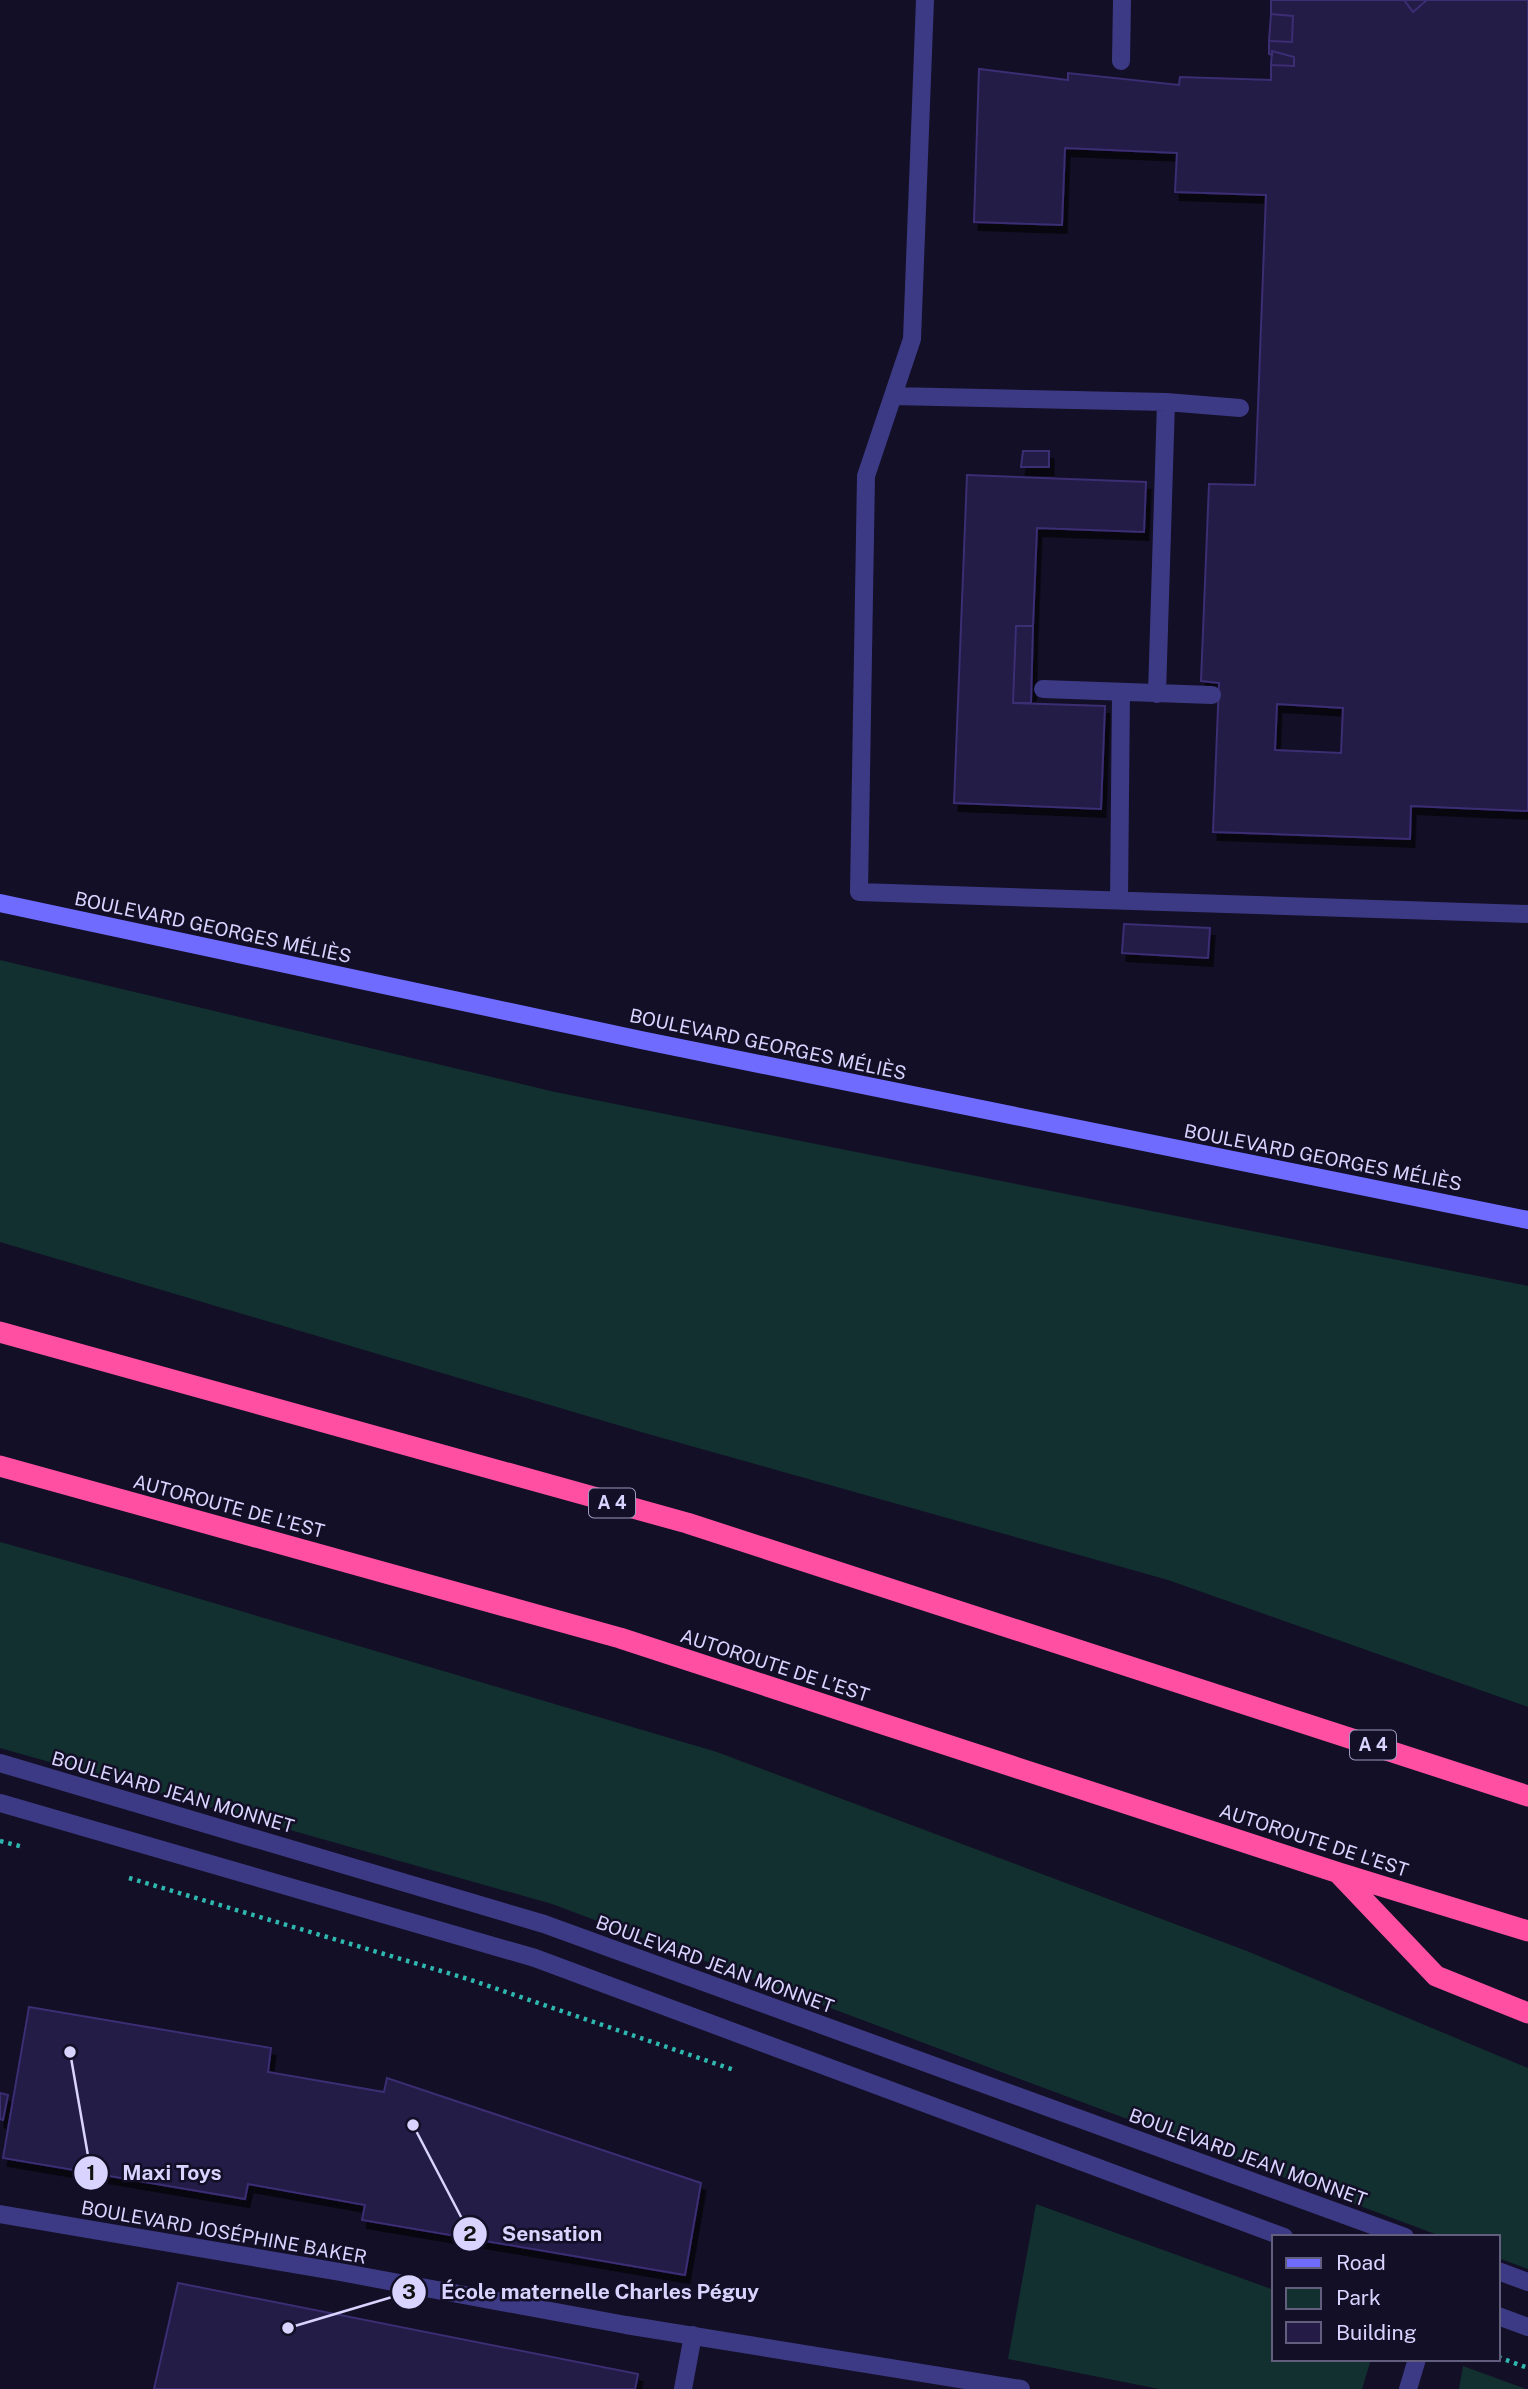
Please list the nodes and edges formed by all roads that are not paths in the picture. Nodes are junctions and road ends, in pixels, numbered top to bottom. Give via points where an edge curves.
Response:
1 (925, 0) edge
2 (1122, 0) edge
3 (1121, 61) dead end
4 (893, 396) junction
5 (1166, 402) junction
6 (1240, 408) dead end
7 (1044, 689) dead end
8 (1121, 692) junction
9 (1157, 694) junction
10 (1212, 695) dead end
11 (1119, 900) junction
12 (0, 903) edge
13 (1528, 914) edge
14 (1528, 1220) edge
15 (0, 1332) edge
16 (0, 1466) edge
17 (0, 1763) edge
18 (1528, 1796) edge
19 (0, 1803) edge
20 (1339, 1873) junction
21 (1528, 1931) edge
22 (1528, 2013) edge
23 (0, 2214) edge
24 (1279, 2235) edge
25 (1399, 2235) edge
26 (1500, 2272) edge
27 (1528, 2282) edge
28 (1500, 2317) edge
29 (1528, 2327) edge
30 (693, 2335) junction
31 (1417, 2361) edge
32 (682, 2389) edge
33 (1021, 2389) edge
34 (1408, 2389) edge

1 - 4 street via 912,339
2 - 3 street
4 - 5 street
4 - 11 street via 866,476 859,892
5 - 6 street
5 - 9 street
7 - 8 street
8 - 9 street
8 - 11 street
9 - 10 street
11 - 13 street
12 - 14 main road, BOULEVARD GEORGES MÉLIÈS via 641,1040
15 - 18 highway, A 4 via 687,1523
16 - 20 highway, AUTOROUTE DE L’EST via 620,1638
17 - 25 street, BOULEVARD JEAN MONNET via 544,1924
19 - 24 street via 534,1958
20 - 21 highway, AUTOROUTE DE L’EST
20 - 22 highway via 1436,1976
23 - 30 street, BOULEVARD JOSÉPHINE BAKER
26 - 27 street
28 - 29 street
30 - 32 street
30 - 33 street, BOULEVARD JOSÉPHINE BAKER
31 - 34 street

